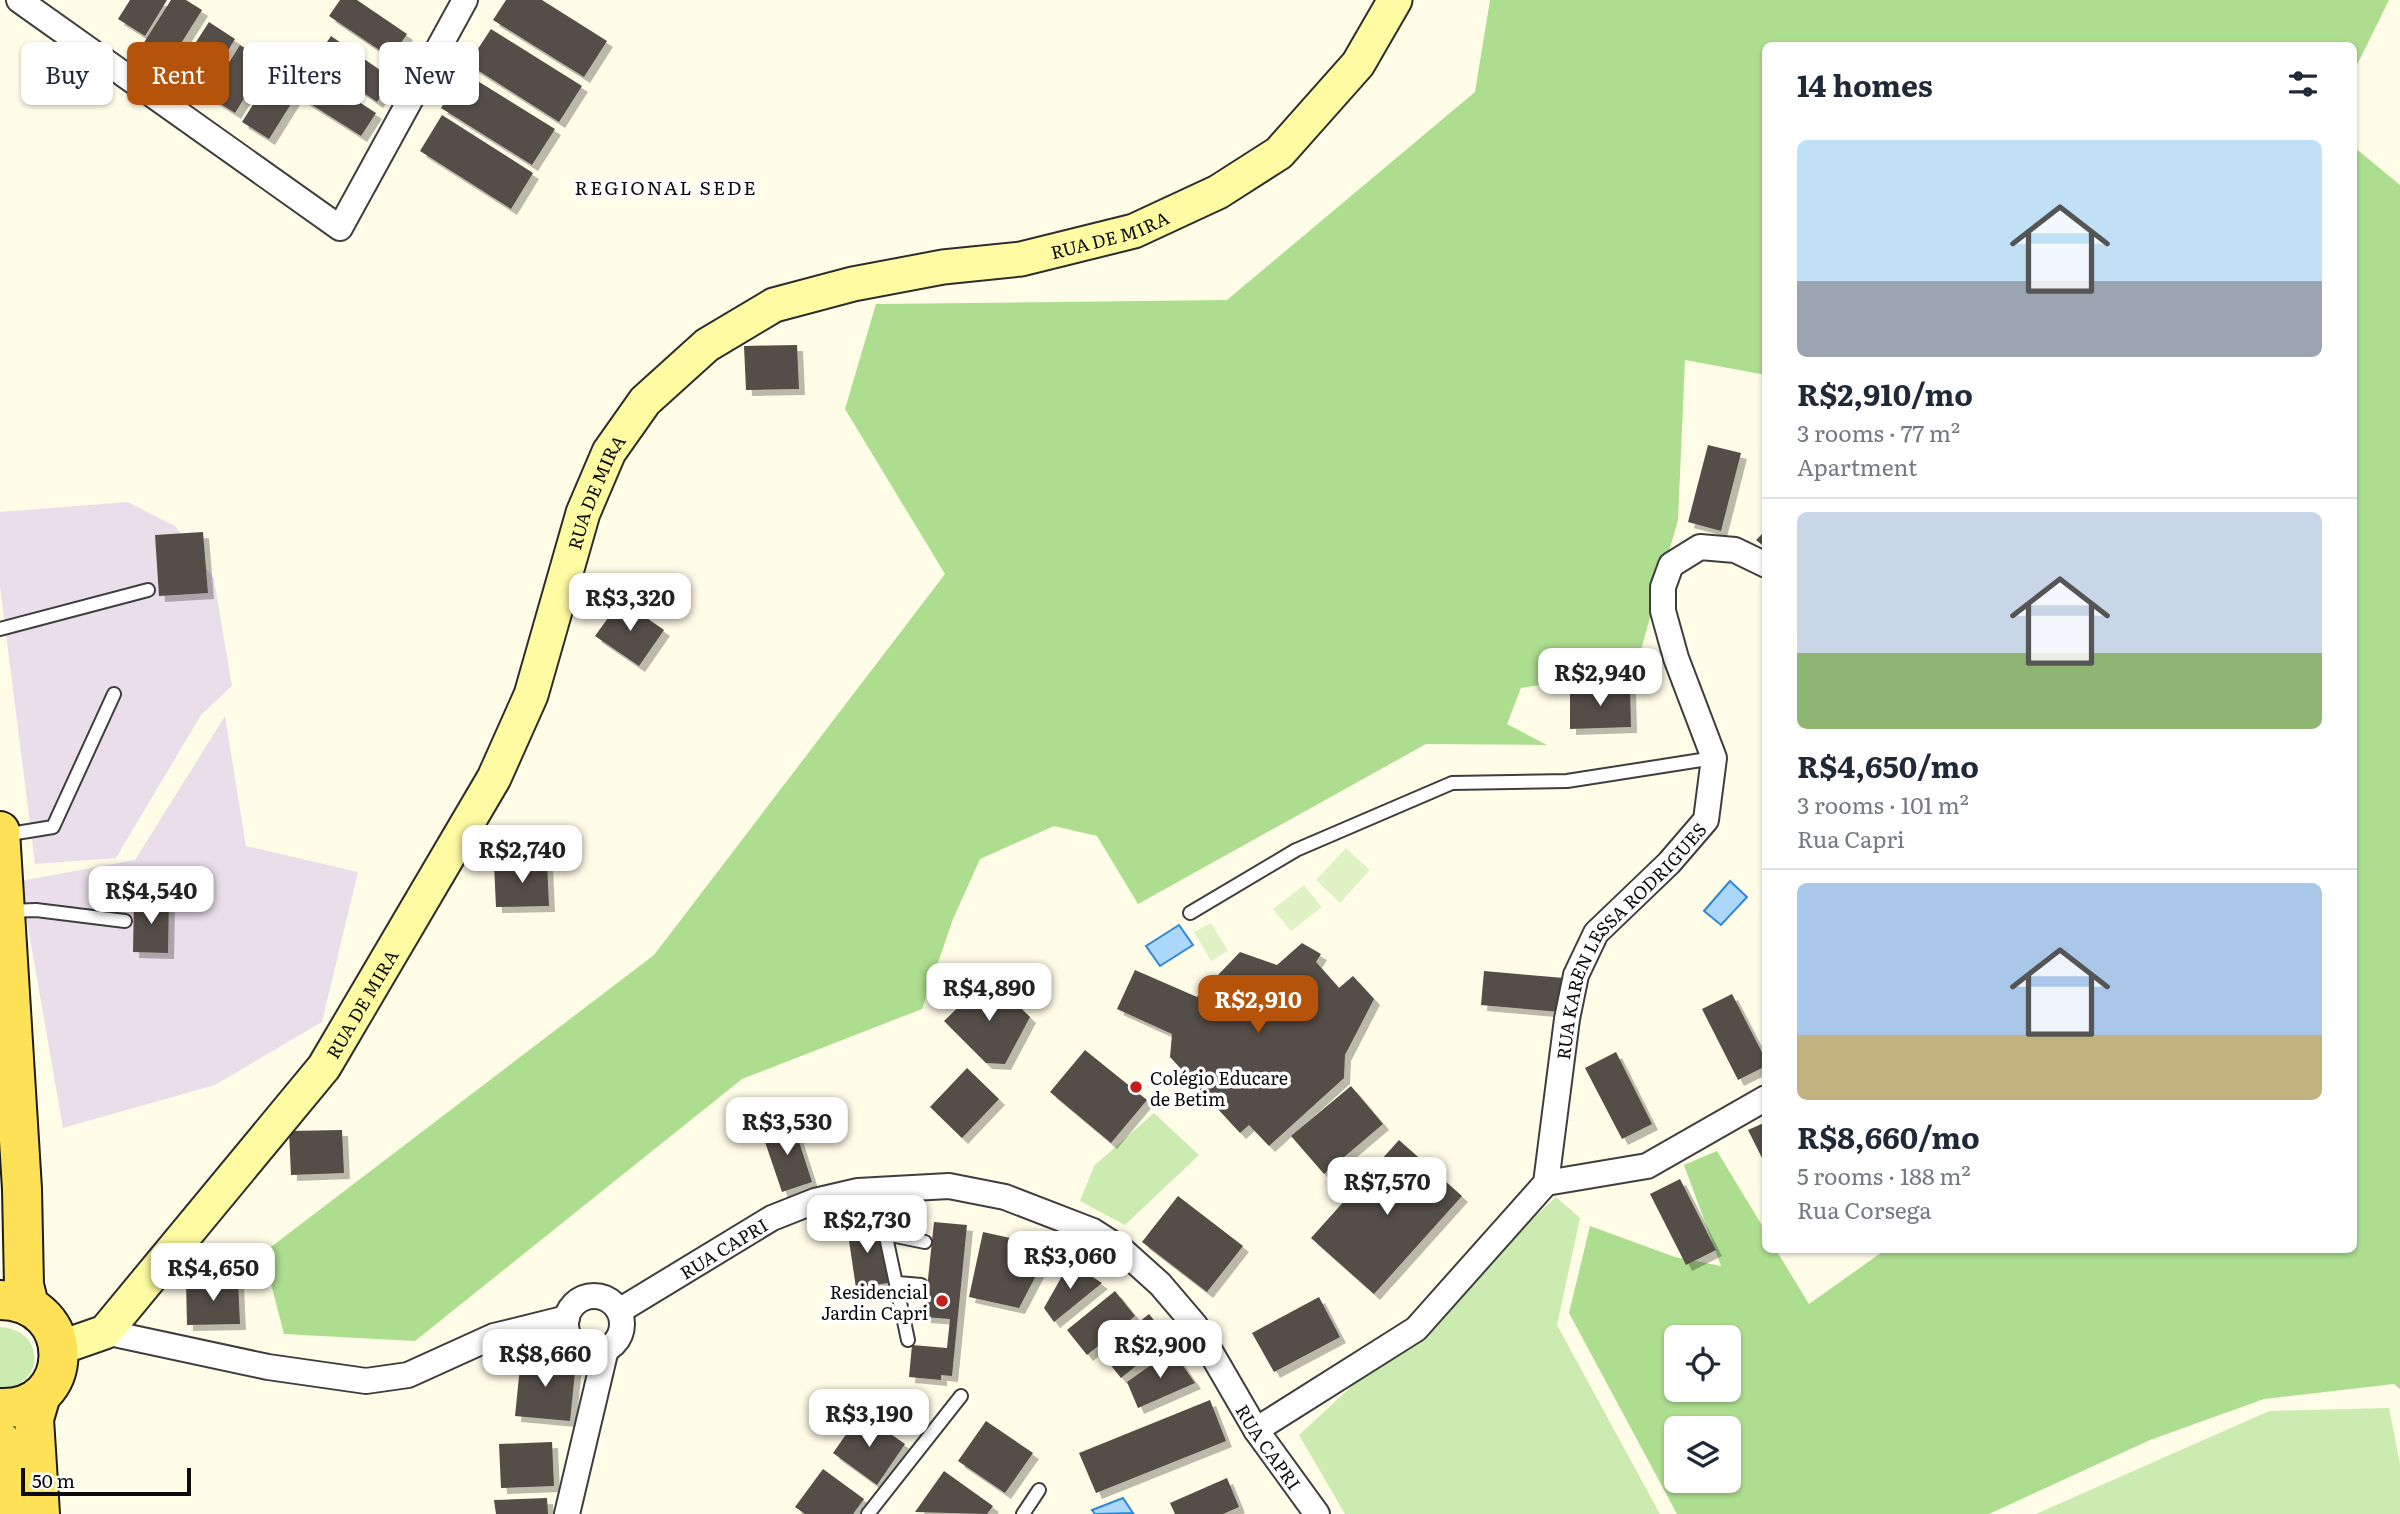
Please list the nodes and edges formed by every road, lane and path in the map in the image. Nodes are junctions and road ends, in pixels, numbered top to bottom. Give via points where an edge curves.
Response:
1 (19, 0) edge
2 (465, 0) edge
3 (1395, 0) edge
4 (1762, 563) edge
5 (148, 590) dead end
6 (0, 629) edge
7 (114, 694) dead end
8 (1714, 758) junction
9 (0, 833) edge
10 (5, 911) junction
11 (1190, 913) dead end
12 (125, 921) dead end
13 (1762, 1099) edge
14 (1546, 1184) junction
15 (876, 1191) junction
16 (886, 1234) junction
17 (925, 1242) dead end
18 (898, 1283) junction
19 (921, 1285) dead end
20 (15, 1303) edge
21 (619, 1311) junction
22 (567, 1318) junction
23 (105, 1332) junction
24 (908, 1339) dead end
25 (59, 1348) junction
26 (606, 1349) junction
27 (41, 1395) junction
28 (961, 1396) dead end
29 (0, 1408) edge
30 (1256, 1430) junction
31 (0, 1440) edge
32 (1039, 1490) dead end
33 (5, 1514) edge
34 (40, 1514) edge
35 (567, 1514) edge
36 (868, 1514) edge
37 (1023, 1514) edge
38 (1317, 1514) edge

1 - 2 street via 340,228
3 - 23 street, RUA DE MIRA via 1358,64 1279,153 1218,192 1134,231 1021,259 943,267 774,305 707,345 645,401 609,452 583,513 531,695 495,778 324,1067
4 - 8 street, RUA KAREN LESSA RODRIGUES via 1734,550 1700,547 1671,565 1662,587 1663,611 1676,658
5 - 6 lane
7 - 9 lane via 53,827
8 - 11 lane via 1567,781 1452,783 1296,850
8 - 14 street, RUA KAREN LESSA RODRIGUES via 1706,820 1670,863 1596,933 1576,975
9 - 10 main road
10 - 12 lane via 36,910
10 - 20 main road via 22,1189 24,1285
13 - 14 street via 1647,1166
14 - 30 street via 1416,1329
15 - 16 lane
15 - 21 street, RUA CAPRI via 815,1201 772,1218
15 - 30 street, RUA CAPRI via 949,1186 1005,1197 1093,1231 1160,1284 1195,1325
16 - 17 lane
16 - 18 lane
18 - 19 lane
18 - 24 lane
20 - 25 main road via 52,1327
21 - 22 street via 604,1298 587,1297 578,1301
21 - 26 street via 619,1338
22 - 23 street via 494,1336 408,1375 366,1381 268,1367
22 - 26 street via 566,1328 575,1345 589,1352
23 - 25 street
25 - 27 main road via 58,1367
26 - 35 street
27 - 29 main road via 28,1404
27 - 34 main road via 34,1419
28 - 36 lane
30 - 38 street, RUA CAPRI
31 - 33 main road
32 - 37 lane

